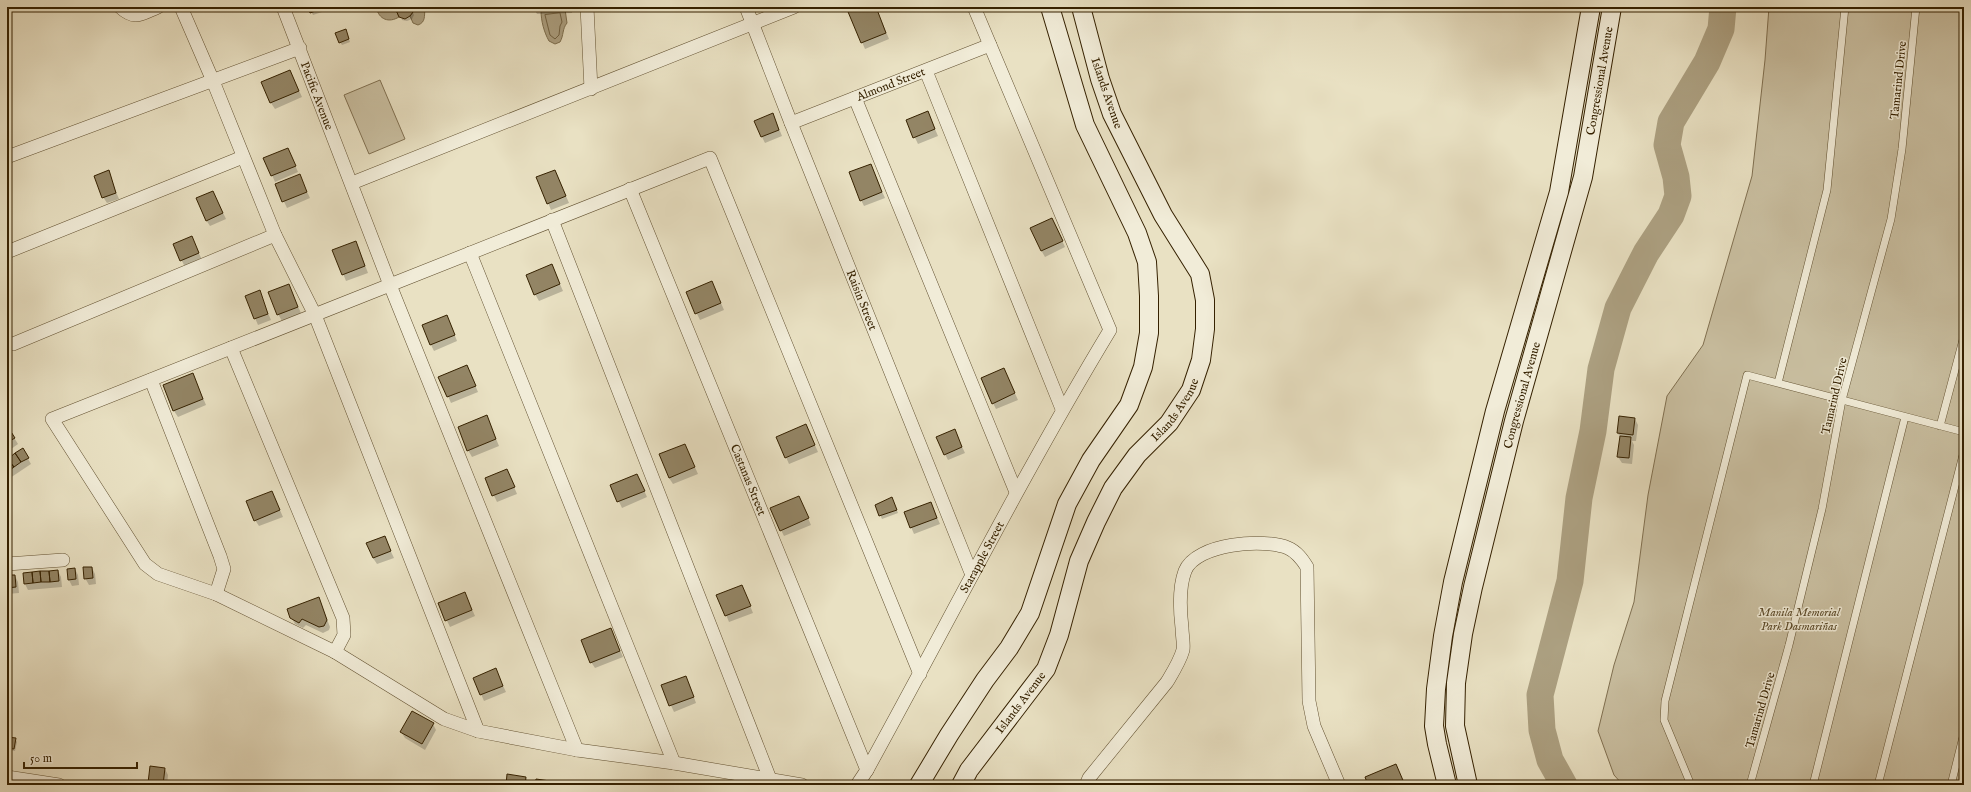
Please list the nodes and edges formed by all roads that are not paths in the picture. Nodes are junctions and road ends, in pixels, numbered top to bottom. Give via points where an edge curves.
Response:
1 (120, 7) edge
2 (158, 7) edge
3 (181, 7) edge
4 (283, 7) edge
5 (587, 7) edge
6 (746, 7) edge
7 (794, 7) edge
8 (974, 7) edge
9 (1050, 7) edge
10 (1081, 7) edge
11 (1591, 7) edge
12 (1612, 7) edge
13 (1845, 7) edge
14 (1916, 7) edge
15 (753, 24) junction
16 (990, 45) junction
17 (300, 48) junction
18 (926, 71) junction
19 (213, 81) junction
20 (591, 90) junction
21 (855, 98) junction
22 (1112, 114) junction
23 (790, 123) junction
24 (1085, 125) junction
25 (241, 156) junction
26 (7, 157) edge
27 (352, 184) junction
28 (630, 189) junction
29 (552, 220) junction
30 (275, 235) junction
31 (7, 252) edge
32 (470, 253) junction
33 (390, 285) junction
34 (315, 315) junction
35 (1964, 336) edge
36 (7, 344) edge
37 (231, 348) junction
38 (152, 380) junction
39 (1778, 383) junction
40 (1842, 400) junction
41 (1062, 409) junction
42 (1905, 417) junction
43 (1940, 426) junction
44 (1964, 432) edge
45 (1964, 451) edge
46 (1016, 492) junction
47 (64, 560) dead end
48 (7, 564) edge
49 (972, 576) junction
50 (216, 594) junction
51 (335, 652) junction
52 (920, 674) junction
53 (478, 731) junction
54 (1964, 733) edge
55 (577, 750) junction
56 (674, 763) junction
57 (868, 770) junction
58 (7, 777) edge
59 (770, 779) junction
60 (59, 785) edge
61 (802, 785) edge
62 (857, 785) edge
63 (919, 785) edge
64 (961, 785) edge
65 (1086, 785) edge
66 (1339, 785) edge
67 (1447, 785) edge
68 (1468, 785) edge
69 (1691, 785) edge
70 (1750, 785) edge
71 (1813, 785) edge
72 (1878, 785) edge
73 (1950, 785) edge

1 - 2 street via 128,15 138,16
3 - 19 street
4 - 17 street, Pacific Avenue
5 - 20 street
6 - 15 street, Raisin Street
7 - 15 street
8 - 16 street
9 - 24 street
10 - 22 street, Islands Avenue
11 - 67 street, Congressional Avenue via 1559,192 1495,411 1444,629 1434,712 1437,744
12 - 68 street, Congressional Avenue via 1583,177 1514,421 1463,634 1456,683 1455,726
13 - 39 lane via 1827,190
14 - 40 lane, Tamarind Drive via 1891,219
15 - 20 street
15 - 23 street, Raisin Street
16 - 18 street, Almond Street
16 - 41 street, Starapple Street via 1110,330
17 - 19 street
17 - 27 street, Pacific Avenue
18 - 21 street, Almond Street
18 - 41 street
19 - 25 street
19 - 26 street
20 - 27 street
21 - 23 street, Almond Street
21 - 46 street
22 - 24 street
22 - 64 street, Islands Avenue via 1163,215 1200,274 1205,329 1201,360 1191,390 1169,423 1137,456 1113,488 1080,561 1046,669 969,770
23 - 49 street, Raisin Street
24 - 63 street via 1137,233 1147,262 1149,333 1143,367 1129,405 1091,460 1067,504 1030,613
25 - 30 street
25 - 31 street
27 - 33 street, Pacific Avenue
28 - 29 street
28 - 52 street via 710,158
28 - 57 street, Castanas Street
29 - 32 street
29 - 59 street
30 - 34 street
30 - 36 street via 13,344
32 - 33 street
32 - 56 street
33 - 34 street
33 - 55 street, Pacific Avenue
34 - 37 street
34 - 53 street
35 - 43 lane
37 - 38 street
37 - 51 street via 343,618 344,636
38 - 50 street via 224,569
38 - 50 street via 52,419 146,564 158,574
39 - 40 lane
39 - 69 lane via 1747,375 1666,701 1664,720
40 - 42 lane
40 - 70 lane, Tamarind Drive via 1822,509 1789,645
41 - 46 street, Starapple Street
42 - 43 lane
42 - 71 lane
43 - 44 lane
45 - 72 lane
46 - 49 street, Starapple Street
47 - 48 street
49 - 52 street, Starapple Street
50 - 51 street
51 - 53 street via 444,719
52 - 57 street, Starapple Street
53 - 55 street
54 - 73 lane
55 - 56 street
56 - 59 street
57 - 62 street, Starapple Street
58 - 60 street
59 - 61 street
65 - 66 street via 1167,682 1177,665 1183,648 1182,589 1185,570 1194,559 1210,549 1270,543 1289,548 1301,557 1307,567 1309,701 1314,726

